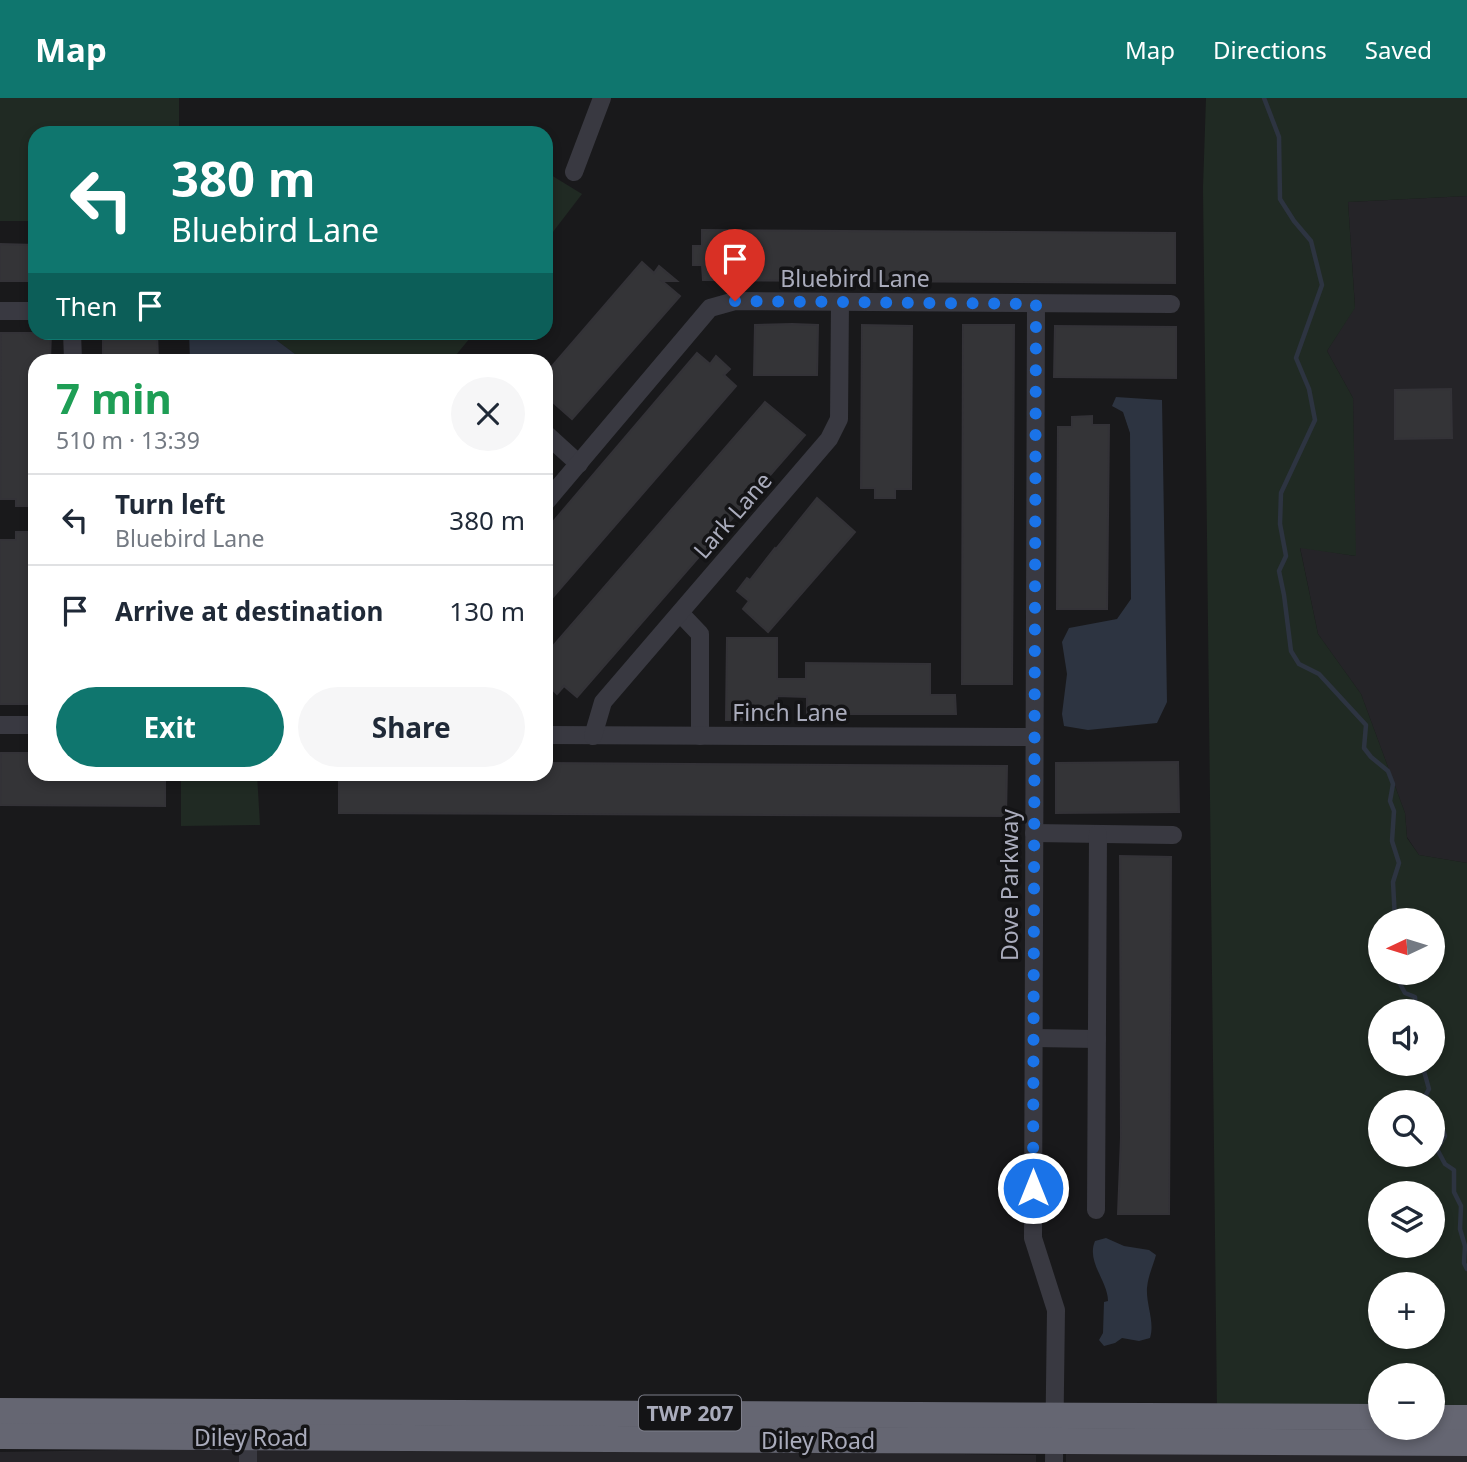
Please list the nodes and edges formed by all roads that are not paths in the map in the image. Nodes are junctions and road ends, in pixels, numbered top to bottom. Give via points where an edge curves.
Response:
1 (602, 98) edge
2 (574, 172) dead end
3 (840, 302) junction
4 (1036, 304) junction
5 (1171, 304) dead end
6 (0, 311) edge
7 (28, 311) edge
8 (553, 440) edge
9 (579, 464) junction
10 (553, 494) edge
11 (680, 613) junction
12 (0, 725) edge
13 (28, 725) edge
14 (553, 735) edge
15 (593, 736) junction
16 (700, 736) junction
17 (1034, 737) junction
18 (1034, 833) junction
19 (1098, 834) junction
20 (1173, 835) dead end
21 (1034, 1038) junction
22 (1097, 1039) junction
23 (1096, 1210) dead end
24 (0, 1411) edge
25 (1368, 1418) edge
26 (1445, 1418) edge
27 (1467, 1418) edge
28 (0, 1436) edge
29 (248, 1437) edge
30 (1054, 1440) edge
31 (1467, 1443) edge

1 - 2 street
3 - 4 street, Bluebird Lane
3 - 9 street, Bluebird Lane via 735,301 710,308
3 - 11 street, Lark Lane via 839,419 830,439
4 - 5 street, Bluebird Lane
4 - 17 street, Dove Parkway
6 - 7 street
8 - 9 street
9 - 10 street, Bluebird Lane
11 - 15 street, Lark Lane via 603,702
11 - 16 street via 700,634
12 - 13 street
14 - 15 street, Finch Lane
15 - 16 street, Finch Lane
16 - 17 street, Finch Lane
17 - 18 street, Dove Parkway
18 - 19 street
18 - 21 street, Dove Parkway
19 - 20 street
19 - 22 street
21 - 22 street
21 - 30 street, Dove Parkway via 1033,1238 1056,1310
22 - 23 street
24 - 29 highway, Diley Road / TWP 207
25 - 30 highway, Diley Road / TWP 207
26 - 27 highway
28 - 29 highway, Diley Road / TWP 207
29 - 30 highway, Diley Road / TWP 207
30 - 31 highway, Diley Road / TWP 207

